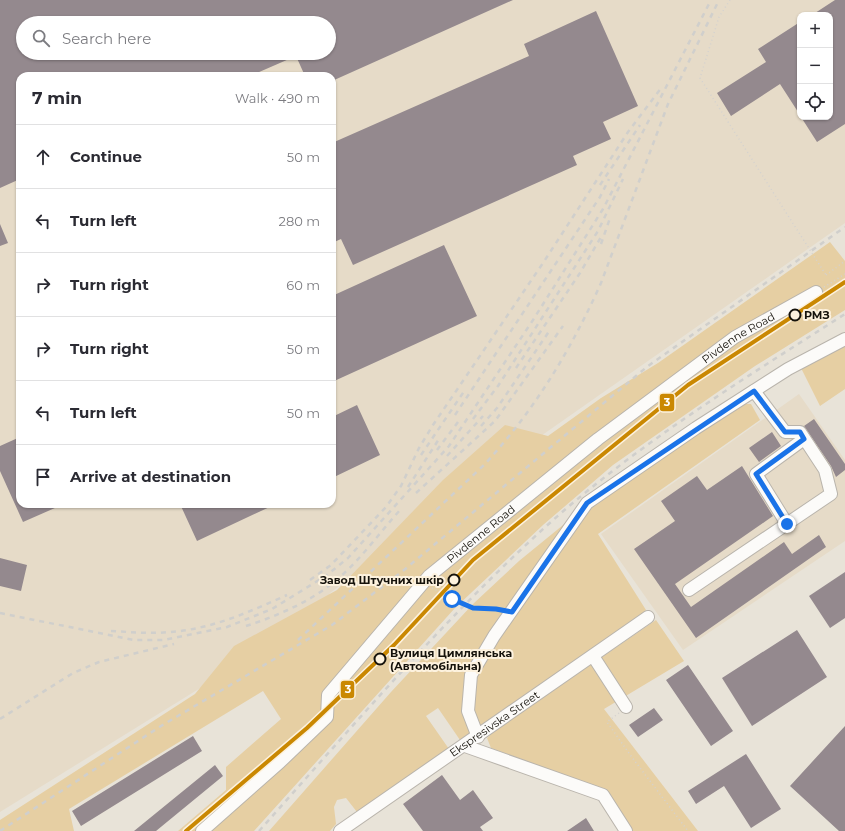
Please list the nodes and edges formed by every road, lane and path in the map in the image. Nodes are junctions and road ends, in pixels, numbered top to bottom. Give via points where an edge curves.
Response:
1 (730, 0) edge
2 (845, 261) edge
3 (845, 274) edge
4 (816, 292) joint
5 (845, 339) edge
6 (754, 391) junction
7 (804, 439) junction
8 (787, 524) junction
9 (432, 588) dead end
10 (689, 590) dead end
11 (512, 612) junction
12 (648, 617) dead end
13 (593, 656) junction
14 (626, 707) joint
15 (478, 737) junction
16 (465, 746) junction
17 (202, 831) edge
18 (340, 831) edge
19 (626, 831) edge
20 (688, 831) edge

1 - 2 path, bridge via 719,17 700,78 826,276
3 - 4 path
4 - 17 street, Pivdenne Road via 735,337 598,439 429,576 328,695 327,717
5 - 6 street via 788,369
6 - 7 street via 785,432 800,432
6 - 11 street via 587,503
7 - 8 street via 825,470 831,494
7 - 8 street via 756,474
8 - 10 street
9 - 11 path via 473,608
11 - 15 street via 471,675 468,711
12 - 13 street, Ekspresivska Street
13 - 14 street
13 - 15 street, Ekspresivska Street
14 - 20 path via 607,722
15 - 16 street, Ekspresivska Street
16 - 18 street, Ekspresivska Street
16 - 19 street via 603,795

